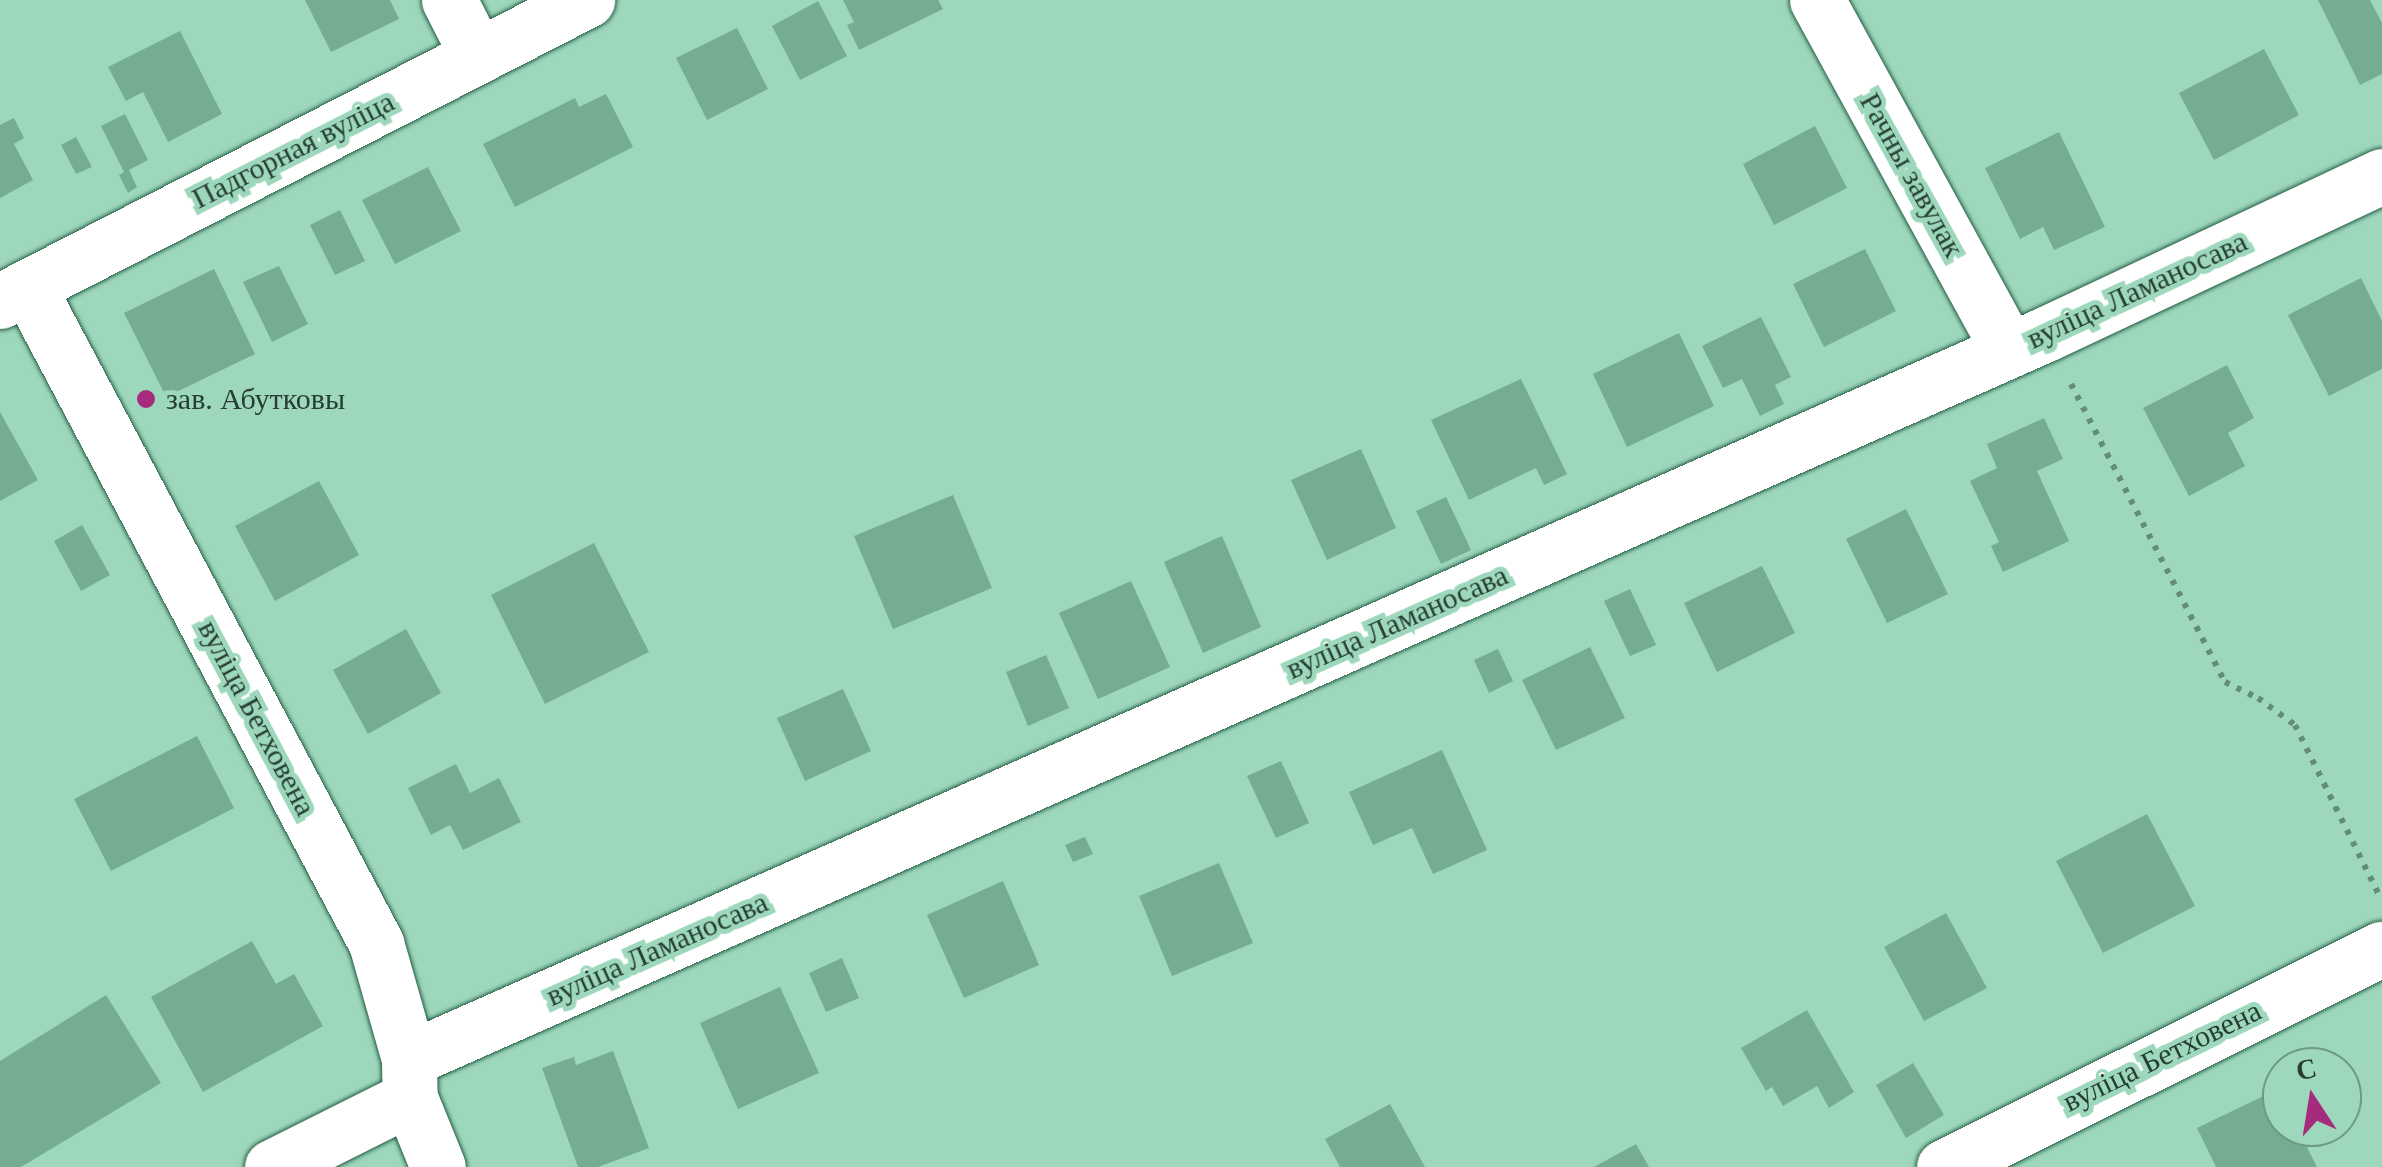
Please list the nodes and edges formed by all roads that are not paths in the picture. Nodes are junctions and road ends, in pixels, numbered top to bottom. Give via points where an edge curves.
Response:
1 (449, 0) edge
2 (587, 0) edge
3 (1817, 0) edge
4 (477, 55) junction
5 (2382, 176) edge
6 (14, 294) edge
7 (2027, 342) junction
8 (2382, 949) edge
9 (410, 1079) junction
10 (272, 1167) edge
11 (438, 1167) edge
12 (1944, 1167) edge

1 - 4 street
2 - 4 street, Падгорная вуліца
3 - 7 street, Рачны завулак
4 - 6 street, Падгорная вуліца
5 - 7 street, вуліца Ламаносава
6 - 9 street, вуліца Бетховена via 376,943
7 - 9 street, вуліца Ламаносава
8 - 12 street, вуліца Бетховена
9 - 10 street, вуліца Ламаносава
9 - 11 street, вуліца Бетховена

